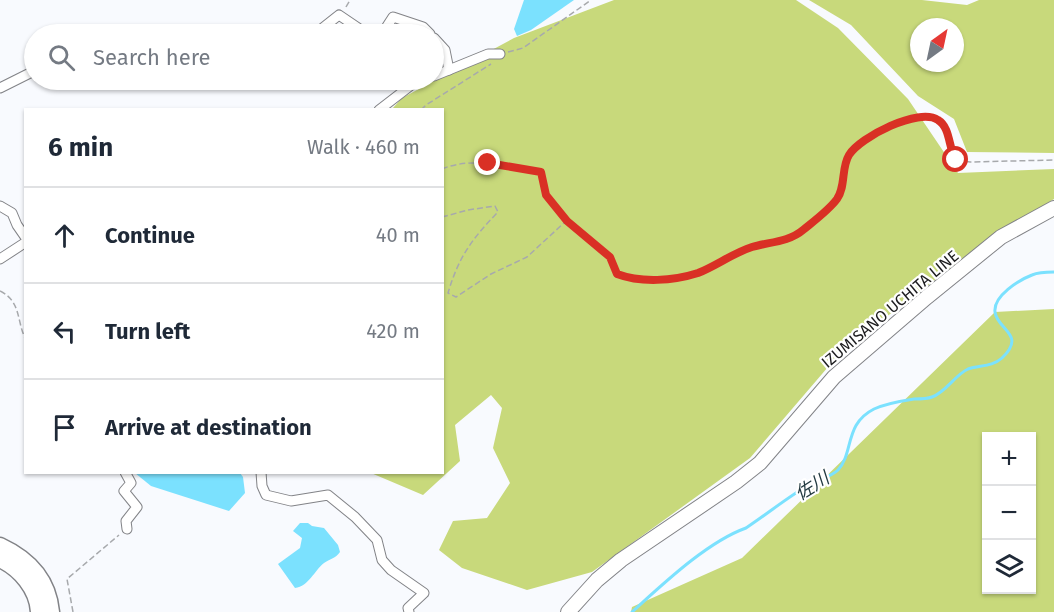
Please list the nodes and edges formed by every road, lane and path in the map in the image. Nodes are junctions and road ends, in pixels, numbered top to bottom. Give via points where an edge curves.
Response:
1 (591, 0) edge
2 (328, 24) edge
3 (352, 24) edge
4 (388, 24) edge
5 (414, 24) edge
6 (444, 49) edge
7 (500, 54) junction
8 (449, 70) junction
9 (444, 72) edge
10 (24, 76) edge
11 (0, 88) edge
12 (405, 90) edge
13 (382, 108) edge
14 (424, 108) edge
15 (1054, 160) edge
16 (444, 168) edge
17 (0, 206) edge
18 (1054, 208) edge
19 (444, 216) edge
20 (567, 221) junction
21 (24, 237) edge
22 (24, 241) edge
23 (0, 259) edge
24 (0, 291) edge
25 (24, 333) edge
26 (126, 474) edge
27 (262, 474) edge
28 (127, 529) joint
29 (0, 546) edge
30 (0, 559) edge
31 (39, 612) edge
32 (51, 612) edge
33 (73, 612) edge
34 (409, 612) edge
35 (568, 612) edge

1 - 7 path via 523,48
2 - 3 street via 339,15
4 - 5 street via 393,17
6 - 8 street
7 - 8 street via 488,54
7 - 14 path via 496,61
8 - 9 street
10 - 11 street
12 - 13 street
15 - 20 path via 956,160 946,126 937,118 894,123 850,153 838,198 801,232 750,248 697,273 669,278 642,280 617,274 610,257
16 - 20 path via 488,163 541,172 546,195
17 - 21 street via 12,213
18 - 35 main road, IZUMISANO UCHITA LINE via 1001,237 927,297 834,377 760,463 621,560
19 - 20 path via 495,206 498,212 471,241 455,270 448,293 456,297 527,257
22 - 23 street
24 - 25 path via 15,304
26 - 28 street via 131,483 124,491 137,507 126,521
27 - 34 street via 267,495 291,501 328,495 355,517 377,540 382,560 423,593 408,608
28 - 33 path via 67,579
29 - 32 highway via 31,566 49,594
30 - 31 highway via 21,573 31,586

